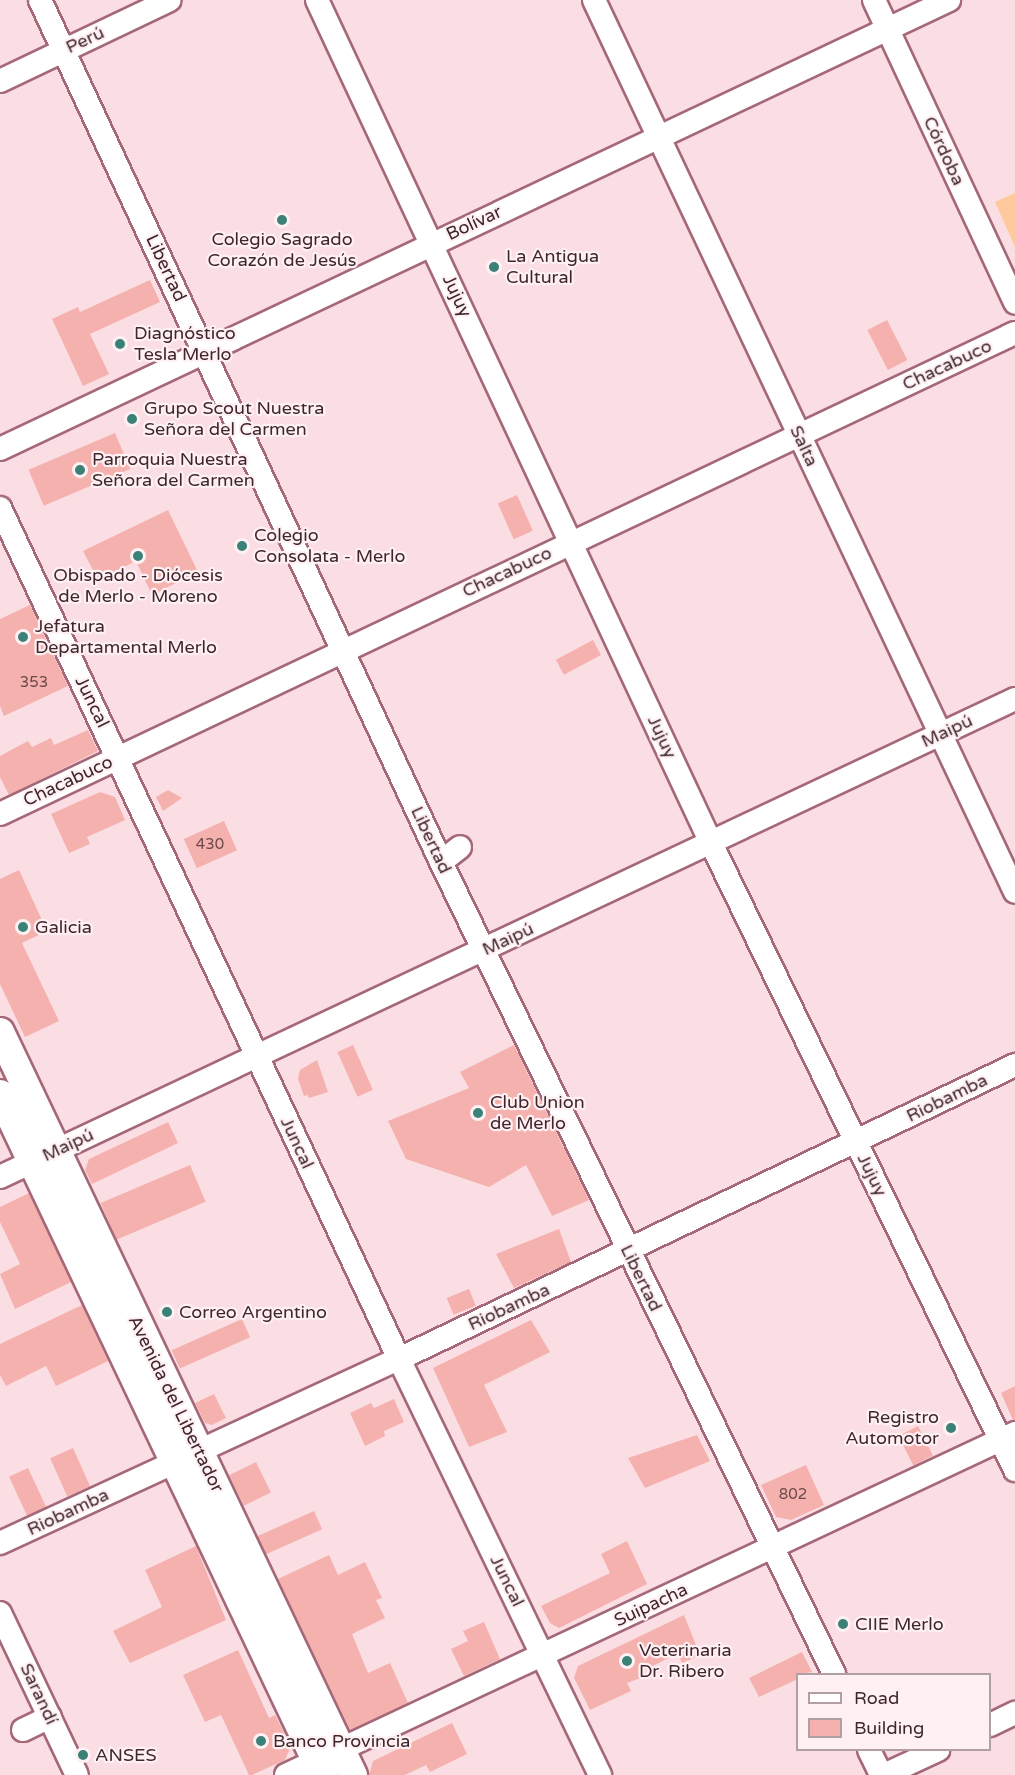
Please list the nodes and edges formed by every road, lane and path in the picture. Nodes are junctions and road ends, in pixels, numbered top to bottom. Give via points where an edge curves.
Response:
1 (40, 0) edge
2 (170, 0) edge
3 (317, 0) edge
4 (594, 0) edge
5 (874, 0) edge
6 (949, 0) edge
7 (887, 29) junction
8 (63, 50) junction
9 (0, 81) edge
10 (658, 136) junction
11 (432, 243) junction
12 (1015, 303) edge
13 (1015, 333) edge
14 (205, 352) junction
15 (799, 436) junction
16 (0, 449) edge
17 (0, 508) edge
18 (570, 542) junction
19 (344, 649) junction
20 (1015, 699) edge
21 (940, 735) junction
22 (119, 757) junction
23 (0, 814) edge
24 (711, 843) junction
25 (460, 847) dead end
26 (441, 862) junction
27 (1015, 892) edge
28 (485, 950) junction
29 (0, 1032) edge
30 (257, 1058) junction
31 (1015, 1065) edge
32 (0, 1094) edge
33 (855, 1142) junction
34 (45, 1156) junction
35 (0, 1178) edge
36 (627, 1251) junction
37 (399, 1359) junction
38 (1008, 1436) edge
39 (188, 1457) junction
40 (1015, 1470) edge
41 (0, 1543) edge
42 (774, 1548) junction
43 (0, 1613) edge
44 (543, 1656) junction
45 (834, 1673) edge
46 (47, 1711) junction
47 (1015, 1713) edge
48 (20, 1724) dead end
49 (991, 1725) edge
50 (870, 1751) edge
51 (934, 1751) edge
52 (326, 1761) edge
53 (77, 1775) edge
54 (286, 1775) edge
55 (353, 1775) edge
56 (600, 1775) edge
57 (883, 1775) edge

1 - 8 street, Libertad
2 - 8 street, Perú
3 - 11 street, Jujuy
4 - 10 street, Salta
5 - 7 street, Córdoba
6 - 7 street, Bolívar
7 - 10 street, Bolívar
7 - 12 street, Córdoba
8 - 9 street, Perú
8 - 14 street, Libertad
10 - 11 street, Bolívar
10 - 15 street, Salta
11 - 14 street, Bolívar
11 - 18 street, Jujuy
13 - 15 street, Chacabuco
14 - 16 street, Bolívar
14 - 19 street, Libertad
15 - 18 street, Chacabuco
15 - 21 street, Salta
17 - 22 street, Juncal
18 - 19 street, Chacabuco
18 - 24 street, Jujuy
19 - 22 street, Chacabuco
19 - 26 street, Libertad
20 - 21 street, Maipú
21 - 24 street, Maipú
21 - 27 street, Salta
22 - 23 street, Chacabuco
22 - 30 street, Juncal via 172,891
24 - 28 street, Maipú via 519,922
24 - 33 street, Jujuy
25 - 26 street
26 - 28 street, Libertad
28 - 30 street, Maipú
28 - 36 street, Libertad
29 - 34 main road, Avenida del Libertador
30 - 34 street, Maipú
30 - 37 street, Juncal
31 - 33 street, Riobamba
32 - 34 main road, Avenida del Libertador
33 - 36 street, Riobamba
33 - 38 street, Jujuy
34 - 35 street, Maipú
34 - 39 main road, Avenida del Libertador
36 - 37 street, Riobamba
36 - 42 street, Libertad
37 - 39 street, Riobamba
37 - 44 street, Juncal
38 - 40 street, Jujuy
38 - 42 street, Suipacha
39 - 41 street, Riobamba
39 - 52 main road, Avenida del Libertador
42 - 44 street, Suipacha
42 - 45 street, Libertad
43 - 46 street, Sarandí
44 - 52 street, Suipacha
44 - 56 street, Juncal
46 - 48 street
46 - 53 street, Sarandí
47 - 49 street
50 - 57 street
51 - 57 street
52 - 54 street, Suipacha
52 - 55 main road, Avenida del Libertador

